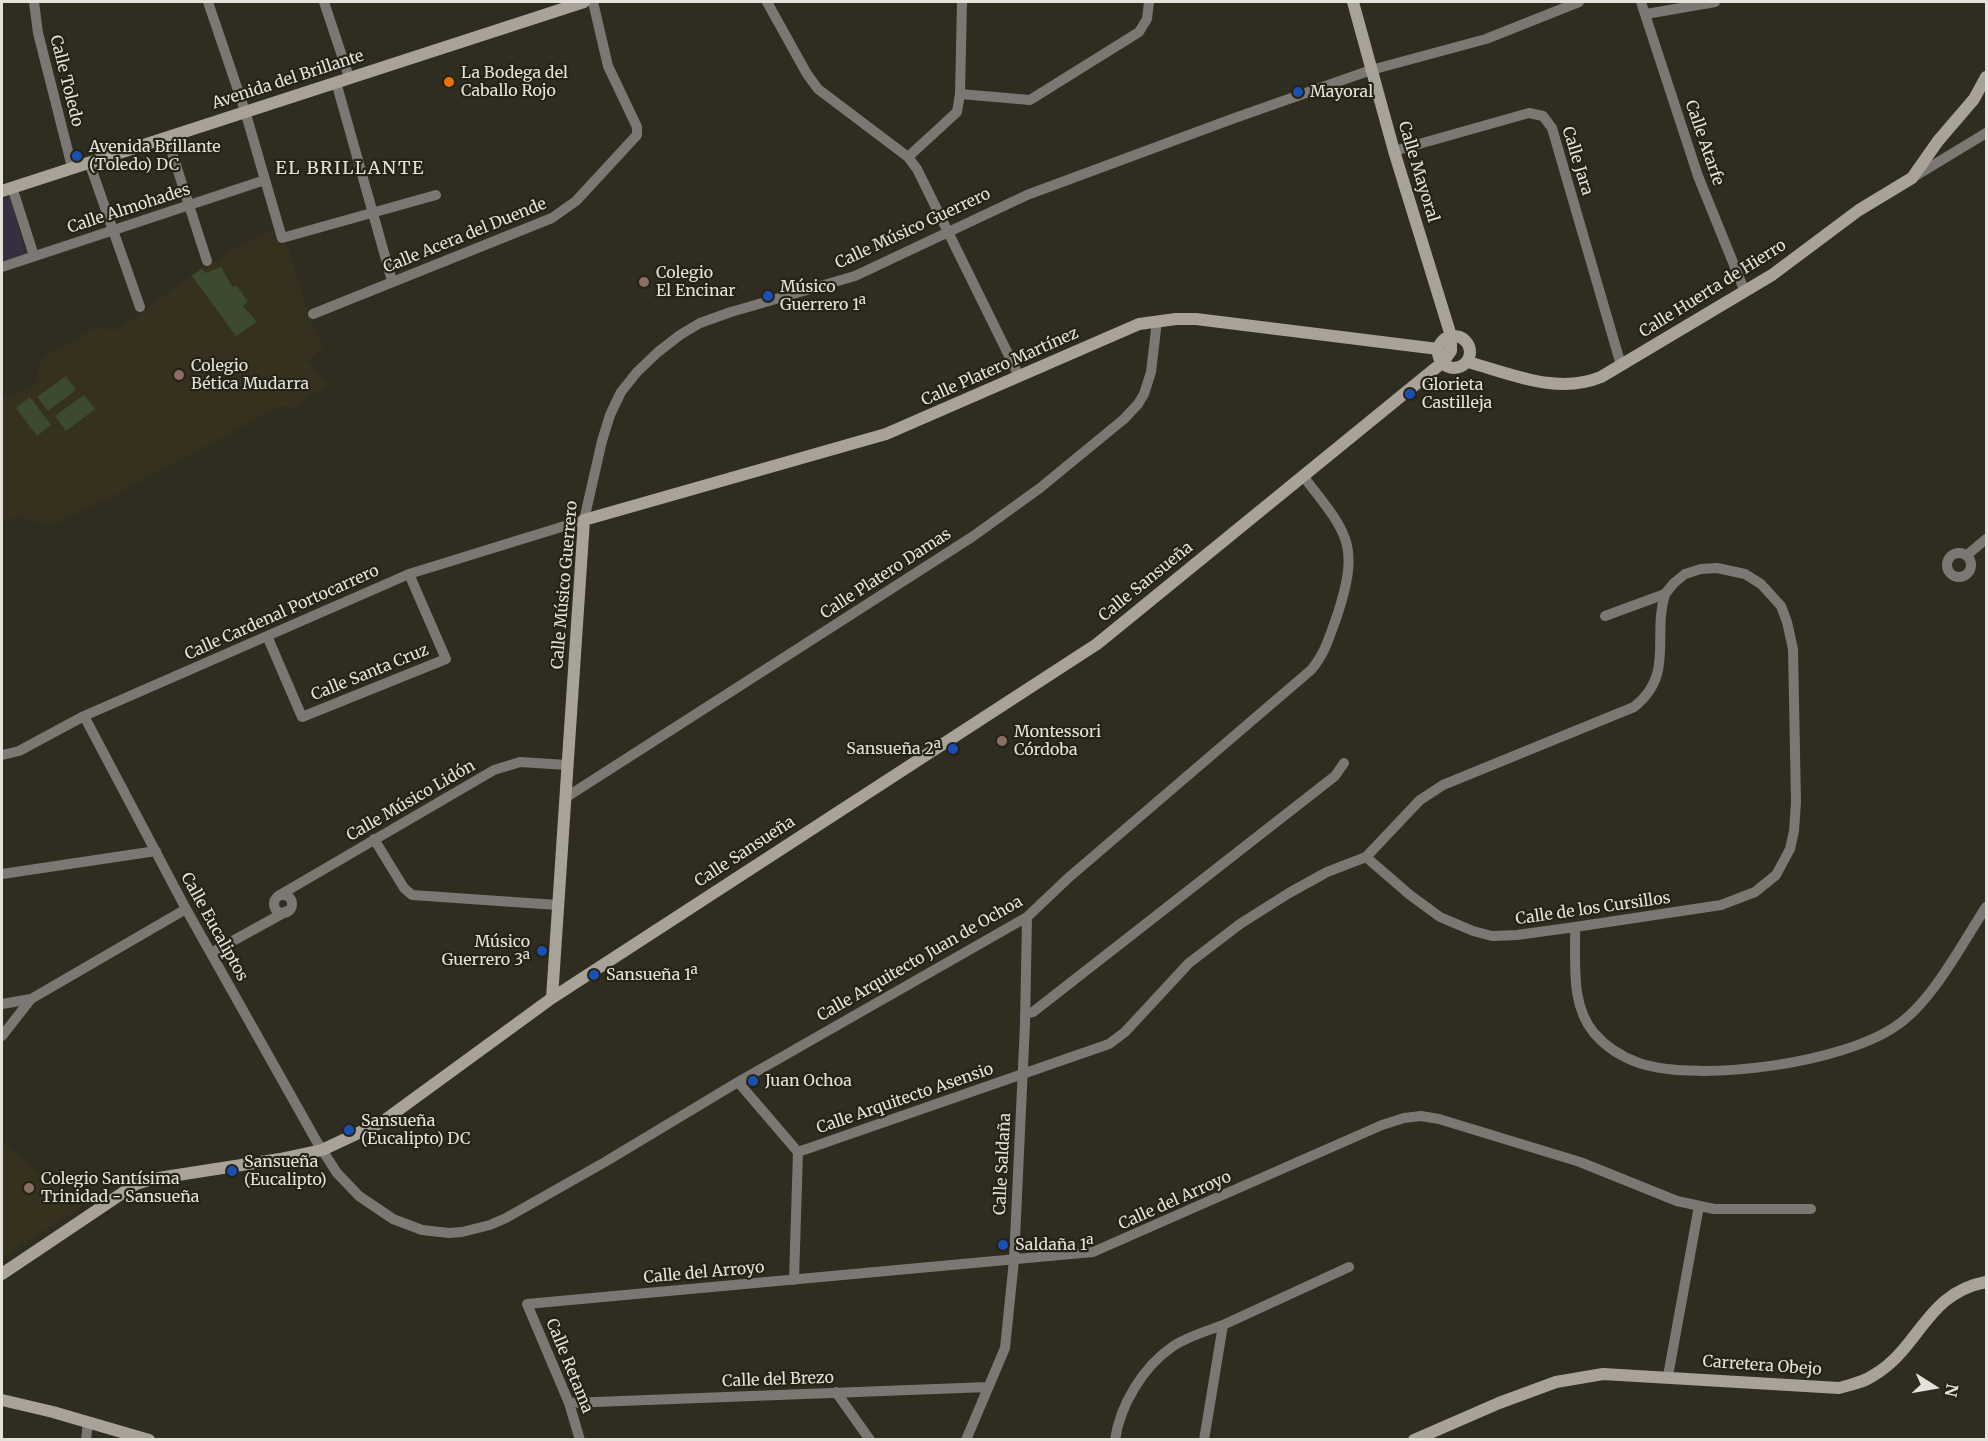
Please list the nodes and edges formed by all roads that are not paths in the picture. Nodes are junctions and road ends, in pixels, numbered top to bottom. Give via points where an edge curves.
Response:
1 (34, 2) edge
2 (208, 2) edge
3 (324, 2) edge
4 (584, 2) edge
5 (593, 2) edge
6 (767, 2) edge
7 (962, 2) edge
8 (1149, 2) edge
9 (1353, 2) edge
10 (1579, 2) edge
11 (1641, 2) edge
12 (1715, 2) edge
13 (1646, 14) junction
14 (1371, 70) junction
15 (349, 77) junction
16 (1986, 77) edge
17 (336, 81) junction
18 (960, 94) junction
19 (245, 111) junction
20 (1986, 133) edge
21 (167, 136) junction
22 (1938, 141) junction
23 (1394, 151) junction
24 (1947, 156) junction
25 (908, 157) junction
26 (88, 162) junction
27 (72, 167) junction
28 (1912, 178) junction
29 (265, 180) junction
30 (7, 189) edge
31 (436, 195) dead end
32 (190, 204) junction
33 (373, 212) junction
34 (113, 230) junction
35 (948, 232) junction
36 (34, 256) junction
37 (207, 261) dead end
38 (2, 267) edge
39 (392, 281) junction
40 (1745, 292) junction
41 (140, 307) dead end
42 (313, 314) dead end
43 (1157, 321) junction
44 (1451, 336) junction
45 (1445, 350) junction
46 (1443, 362) junction
47 (1468, 362) junction
48 (1621, 365) junction
49 (1019, 376) junction
50 (1303, 476) junction
51 (584, 520) junction
52 (1986, 539) edge
53 (1967, 555) dead end
54 (409, 574) junction
55 (1665, 594) junction
56 (1605, 616) dead end
57 (267, 636) junction
58 (84, 716) junction
59 (2, 755) edge
60 (1344, 763) dead end
61 (567, 765) junction
62 (565, 798) junction
63 (374, 839) junction
64 (156, 851) junction
65 (1366, 857) junction
66 (2, 874) edge
67 (557, 905) junction
68 (1986, 907) edge
69 (186, 909) junction
70 (1027, 917) junction
71 (1575, 927) junction
72 (211, 953) junction
73 (552, 998) junction
74 (32, 999) junction
75 (2, 1004) edge
76 (1025, 1014) junction
77 (2, 1036) edge
78 (1022, 1075) junction
79 (738, 1082) junction
80 (322, 1150) junction
81 (798, 1152) junction
82 (1700, 1206) junction
83 (1811, 1209) dead end
84 (1014, 1260) junction
85 (1349, 1267) dead end
86 (2, 1274) edge
87 (794, 1280) junction
88 (1986, 1282) edge
89 (527, 1304) joint
90 (1223, 1325) junction
91 (1668, 1376) junction
92 (988, 1387) junction
93 (836, 1392) junction
94 (2, 1400) edge
95 (569, 1403) junction
96 (88, 1422) junction
97 (86, 1440) edge
98 (149, 1440) edge
99 (580, 1440) edge
100 (870, 1440) edge
101 (966, 1440) edge
102 (1115, 1440) edge
103 (1204, 1440) edge
104 (1414, 1440) edge

1 - 27 street, Calle Toledo via 38,33
2 - 19 street
3 - 15 street
4 - 15 street, Avenida del Brillante
5 - 39 street, Calle Acera del Duende via 608,66 638,127 637,135 565,210 552,218
6 - 25 street via 818,88
7 - 18 street
8 - 18 street via 1147,19 1139,32 1030,99
9 - 14 street, Calle Mayoral
10 - 14 street via 1486,39
11 - 13 street, Calle Atarfe
12 - 13 street
13 - 40 street, Calle Atarfe via 1698,176
14 - 23 street, Calle Mayoral
14 - 35 street, Calle Músico Guerrero via 1027,195
15 - 17 street, Avenida del Brillante
16 - 22 street via 1974,99
17 - 19 street, Avenida del Brillante
17 - 33 street
18 - 25 street via 957,112
19 - 21 street, Avenida del Brillante
19 - 29 street
20 - 24 street, Calle Huerta de Hierro
21 - 26 street, Avenida del Brillante
21 - 32 street
22 - 24 street via 1941,152
22 - 28 street
23 - 44 street, Calle Mayoral
23 - 48 street, Calle Jara via 1530,113 1543,116 1552,128
24 - 28 street, Calle Huerta de Hierro
25 - 35 street
26 - 27 street, Avenida del Brillante
26 - 34 street
27 - 30 street, Avenida del Brillante
28 - 40 street, Calle Huerta de Hierro via 1859,210
29 - 32 street, Calle Almohades
29 - 33 street via 282,238
30 - 36 street
31 - 33 street
32 - 34 street, Calle Almohades
32 - 37 street
33 - 39 street
34 - 36 street, Calle Almohades
34 - 41 street
35 - 49 street
35 - 51 street, Calle Músico Guerrero via 855,276 700,323 658,352 621,392 610,415
36 - 38 street, Calle Almohades
39 - 42 street, Calle Acera del Duende
40 - 48 street, Calle Huerta de Hierro
43 - 45 street, Calle Platero Martínez via 1196,319
43 - 49 street, Calle Platero Martínez via 1125,329
43 - 62 street, Calle Platero Damas via 1151,372 1138,404 1040,488 972,537
44 - 45 street, Calle Mayoral
44 - 47 street via 1467,343
45 - 46 street, Calle Sansueña
46 - 47 street via 1456,367
46 - 50 street, Calle Sansueña
47 - 48 street, Calle Huerta de Hierro via 1570,386 1586,383
49 - 51 street, Calle Platero Martínez via 886,434
50 - 70 street, Calle Arquitecto Juan de Ochoa via 1338,522 1349,553 1347,585 1317,663
50 - 73 street, Calle Sansueña via 1097,644
51 - 54 street, Calle Cardenal Portocarrero
51 - 61 street, Calle Músico Guerrero
52 - 53 street
54 - 57 street, Calle Cardenal Portocarrero
54 - 57 street, Calle Santa Cruz via 446,659 302,717
55 - 56 street, Calle de los Cursillos
55 - 65 street via 1660,609 1659,668 1646,697 1634,707 1443,785 1420,800
55 - 71 street, Calle de los Cursillos via 1685,574 1717,568 1745,574 1761,584 1781,606 1793,649 1796,802 1791,849 1776,875 1742,899 1691,911
57 - 58 street, Calle Cardenal Portocarrero
58 - 59 street, Calle Cardenal Portocarrero via 20,751
58 - 64 street, Calle Eucaliptos
60 - 76 street via 1335,776 1038,1009
61 - 62 street, Calle Músico Guerrero
61 - 63 street, Calle Músico Lidón via 520,762 494,770
62 - 67 street, Calle Músico Guerrero
63 - 67 street via 412,895
63 - 72 street, Calle Músico Lidón via 278,896 291,899 287,911
64 - 66 street
64 - 69 street, Calle Eucaliptos
65 - 71 street, Calle de los Cursillos via 1440,917 1473,931 1504,936
65 - 78 street via 1327,872 1240,924 1189,963 1109,1044
67 - 73 street, Calle Músico Guerrero
68 - 71 street via 1931,990 1894,1028 1808,1059 1726,1070 1641,1064 1605,1044 1586,1021 1579,1004
69 - 72 street, Calle Eucaliptos
69 - 74 street
70 - 76 street, Calle Saldaña
70 - 79 street, Calle Arquitecto Juan de Ochoa
72 - 80 street, Calle Eucaliptos
73 - 80 street, Calle Sansueña via 382,1122
74 - 75 street
74 - 77 street
76 - 78 street, Calle Saldaña
78 - 81 street, Calle Arquitecto Asensio
78 - 84 street, Calle Saldaña
79 - 80 street, Calle Arquitecto Juan de Ochoa via 506,1218 462,1232 422,1230 393,1218 347,1185
79 - 81 street
80 - 86 street, Calle Sansueña via 136,1184
81 - 87 street
82 - 83 street, Calle del Arroyo
82 - 84 street, Calle del Arroyo via 1662,1196 1580,1162 1421,1116 1382,1125 1104,1249
82 - 91 street
84 - 87 street, Calle del Arroyo
84 - 92 street, Calle Saldaña via 1005,1348
85 - 90 street
87 - 89 street, Calle del Arroyo
88 - 91 street, Carretera Obejo via 1960,1290 1945,1300 1875,1375 1857,1383 1839,1388
89 - 95 street, Calle Retama
90 - 102 street via 1174,1345 1158,1358 1133,1391
90 - 103 street
91 - 104 street, Carretera Obejo via 1603,1374 1556,1382
92 - 93 street, Calle del Brezo
92 - 101 street, Calle Saldaña
93 - 95 street, Calle del Brezo
93 - 100 street
94 - 96 street
95 - 99 street, Calle Retama
96 - 97 street
96 - 98 street

